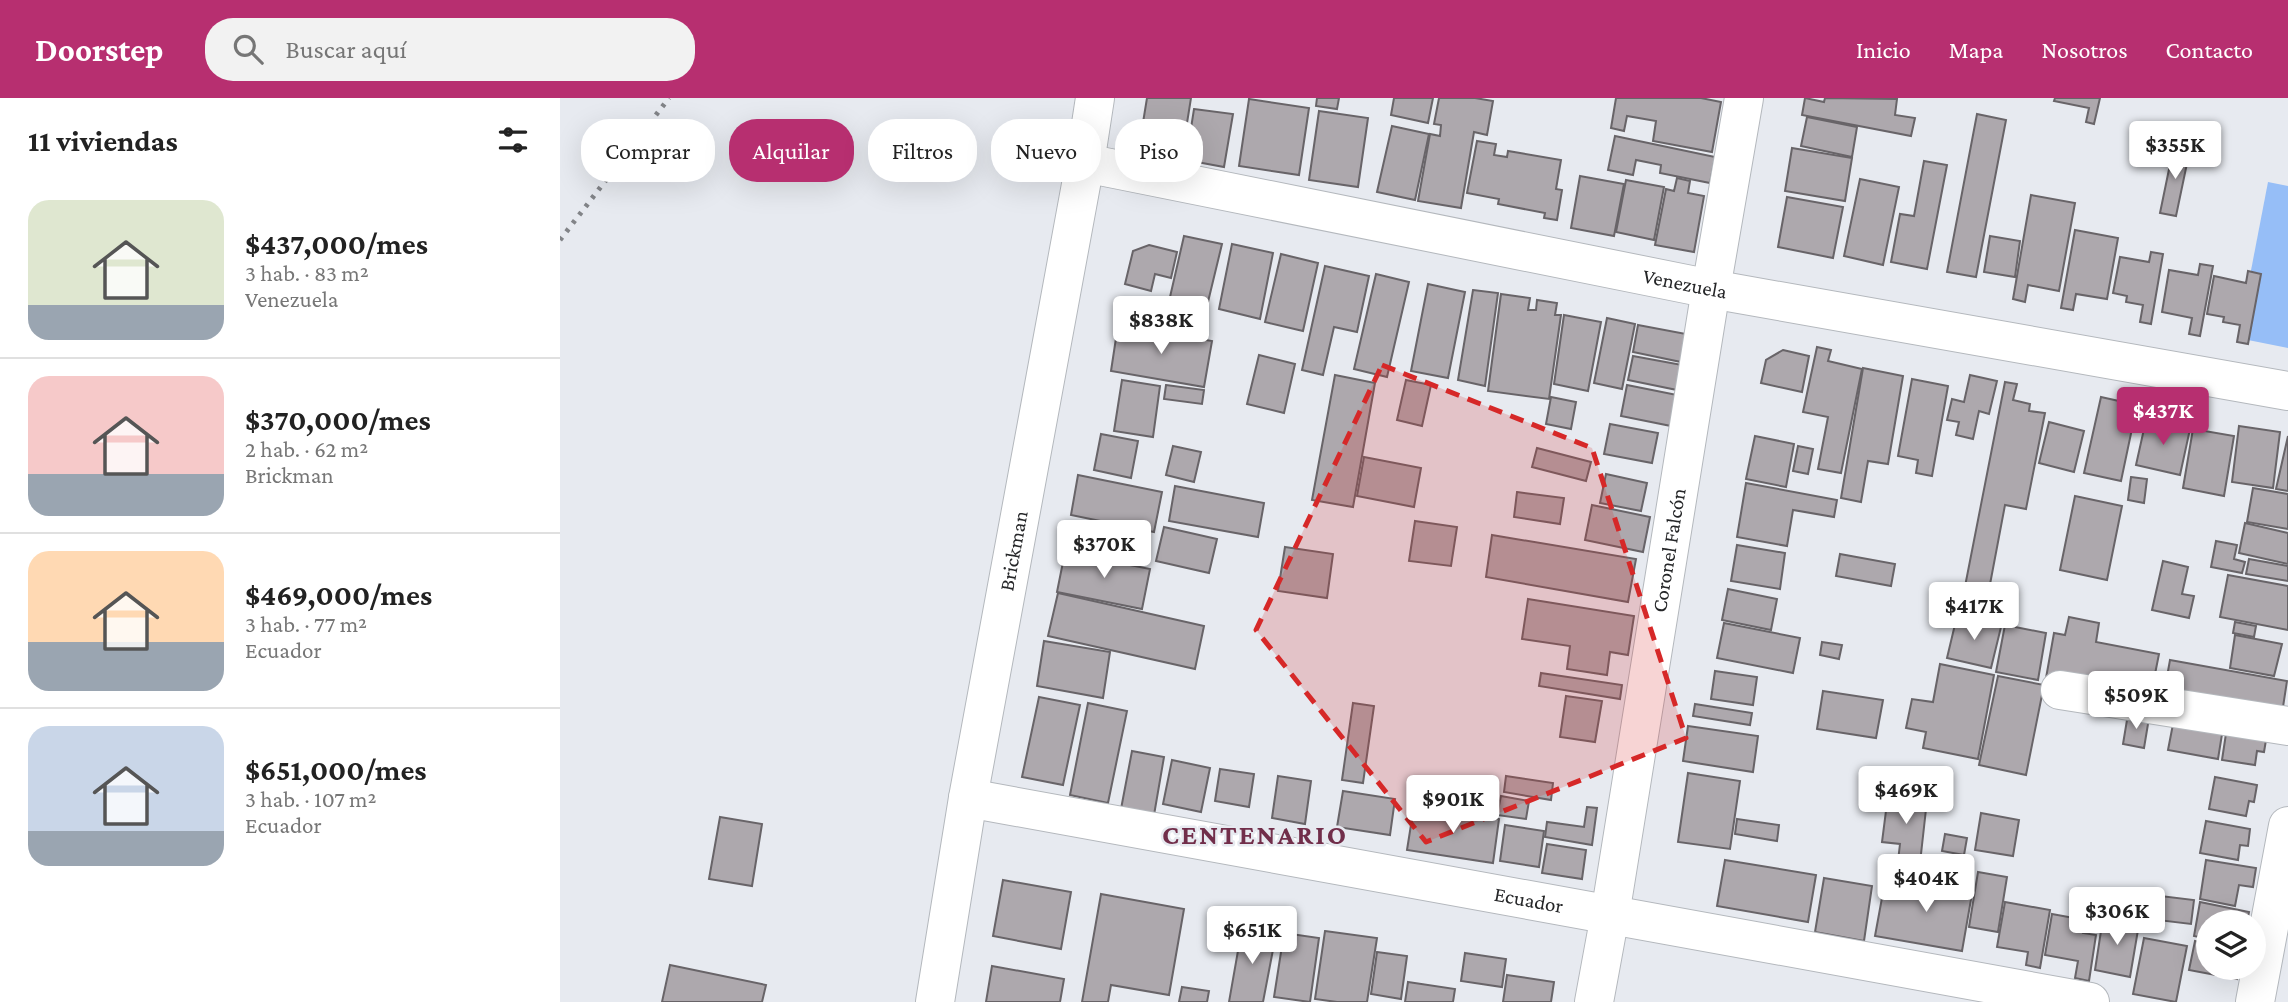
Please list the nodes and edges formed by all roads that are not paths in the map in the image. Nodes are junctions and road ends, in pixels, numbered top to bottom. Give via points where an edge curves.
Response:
1 (1095, 98) edge
2 (1744, 98) edge
3 (1092, 119) edge
4 (1101, 166) edge
5 (1081, 182) edge
6 (1711, 289) junction
7 (2288, 391) edge
8 (2060, 690) dead end
9 (2288, 726) edge
10 (968, 798) junction
11 (2288, 826) edge
12 (1610, 915) junction
13 (935, 1002) edge
14 (1594, 1002) edge
15 (2090, 1002) edge
16 (2255, 1002) edge

1 - 3 street, Brickman
2 - 6 street, Coronel Falcón
4 - 6 street, Venezuela
5 - 10 street, Brickman
6 - 7 street, Venezuela
6 - 12 street, Coronel Falcón
8 - 9 street
10 - 12 street, Ecuador
10 - 13 street, Brickman
11 - 16 street
12 - 14 street, Coronel Falcón
12 - 15 street, Ecuador

